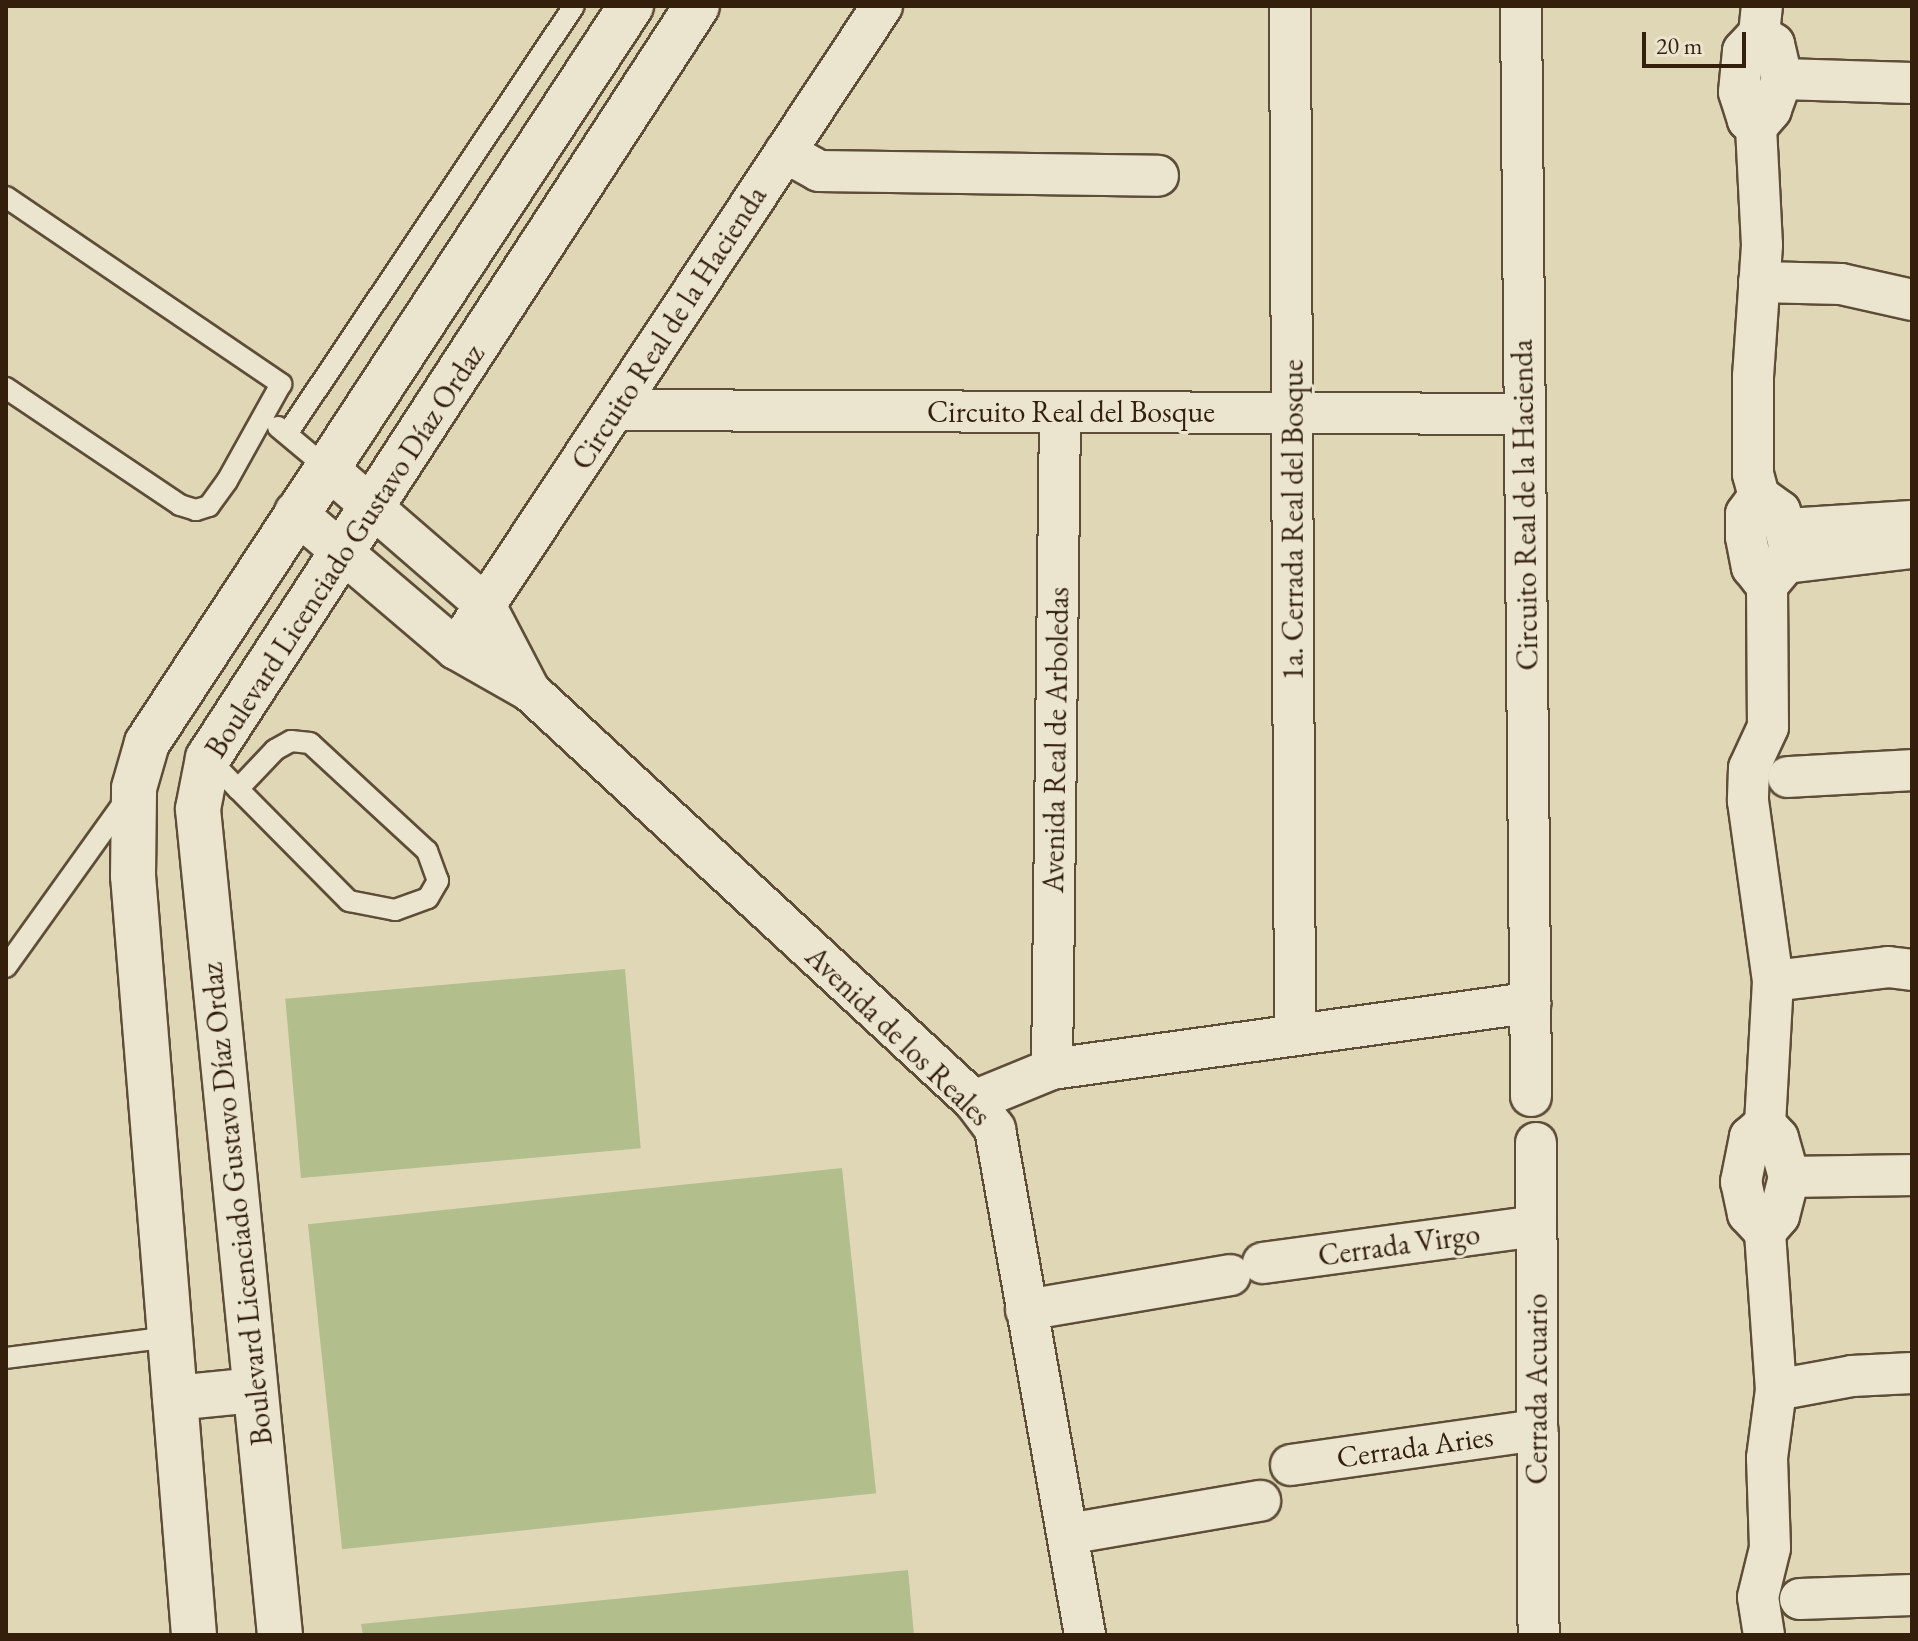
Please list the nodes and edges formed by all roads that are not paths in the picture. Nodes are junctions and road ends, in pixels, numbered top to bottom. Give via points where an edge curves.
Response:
1 (574, 6) edge
2 (631, 6) edge
3 (697, 6) edge
4 (882, 6) edge
5 (1290, 6) edge
6 (1521, 6) edge
7 (1760, 20) edge
8 (1782, 79) junction
9 (1912, 83) edge
10 (1756, 127) junction
11 (785, 152) junction
12 (1158, 176) dead end
13 (6, 197) edge
14 (1759, 282) junction
15 (1912, 300) edge
16 (6, 388) edge
17 (617, 410) junction
18 (1060, 412) junction
19 (1292, 413) junction
20 (1525, 414) junction
21 (265, 417) junction
22 (287, 434) junction
23 (327, 468) junction
24 (1759, 496) junction
25 (373, 506) junction
26 (295, 512) junction
27 (1912, 521) edge
28 (1912, 548) edge
29 (340, 550) junction
30 (1780, 559) junction
31 (485, 605) junction
32 (456, 649) junction
33 (530, 691) junction
34 (1768, 727) junction
35 (208, 758) junction
36 (1912, 770) edge
37 (1788, 777) junction
38 (134, 788) junction
39 (238, 789) junction
40 (1755, 831) junction
41 (6, 967) edge
42 (1912, 970) edge
43 (1773, 981) junction
44 (1530, 1003) junction
45 (1295, 1035) junction
46 (1052, 1069) junction
47 (1531, 1096) dead end
48 (974, 1101) junction
49 (1765, 1124) junction
50 (1536, 1143) dead end
51 (1912, 1175) edge
52 (1789, 1177) junction
53 (1536, 1226) junction
54 (1765, 1232) junction
55 (1026, 1310) junction
56 (170, 1337) junction
57 (6, 1358) edge
58 (1912, 1373) edge
59 (255, 1390) junction
60 (1776, 1390) junction
61 (175, 1398) junction
62 (1538, 1430) junction
63 (1291, 1465) dead end
64 (1260, 1501) dead end
65 (1068, 1534) junction
66 (1770, 1548) junction
67 (1912, 1595) edge
68 (1794, 1617) edge
69 (194, 1635) edge
70 (280, 1635) edge
71 (1085, 1635) edge
72 (1539, 1635) edge
73 (1764, 1635) edge

1 - 22 lane
2 - 23 street, Boulevard Licenciado Gustavo Díaz Ordaz
3 - 25 street, Boulevard Licenciado Gustavo Díaz Ordaz
4 - 11 street, Circuito Real de la Hacienda
5 - 19 street, 1a. Cerrada Real del Bosque
6 - 20 street, Circuito Real de la Hacienda
7 - 8 street via 1774,44
7 - 10 street via 1743,51 1739,92 1748,120
8 - 9 street
8 - 10 street via 1771,110
10 - 14 street
11 - 12 street via 819,171
11 - 17 street, Circuito Real de la Hacienda
13 - 21 lane via 281,384
14 - 15 street via 1841,284
14 - 24 street via 1753,474
16 - 21 lane via 180,505 196,510 209,506
17 - 18 street, Circuito Real del Bosque
17 - 31 street, Circuito Real de la Hacienda
18 - 19 street, Circuito Real del Bosque
18 - 46 street, Avenida Real de Arboledas
19 - 20 street, Circuito Real del Bosque
19 - 45 street, 1a. Cerrada Real del Bosque
20 - 44 street, Circuito Real de la Hacienda
21 - 22 lane
22 - 23 lane
23 - 25 street
23 - 26 street, Boulevard Licenciado Gustavo Díaz Ordaz
24 - 30 street via 1780,511
24 - 30 street via 1746,514 1752,567
25 - 29 street, Boulevard Licenciado Gustavo Díaz Ordaz
25 - 31 street
26 - 29 street, Avenida de los Reales
26 - 38 street, Boulevard Licenciado Gustavo Díaz Ordaz via 147,743
27 - 30 street
28 - 30 street
29 - 32 street, Avenida de los Reales
29 - 35 street, Boulevard Licenciado Gustavo Díaz Ordaz
30 - 34 street
31 - 32 street, Circuito Real de la Hacienda
31 - 33 street, Avenida de los Reales
32 - 33 street, Avenida de los Reales
33 - 48 street, Avenida de los Reales
34 - 37 street via 1787,743
34 - 40 street via 1749,768 1748,801
35 - 39 lane
35 - 59 street, Boulevard Licenciado Gustavo Díaz Ordaz via 198,809
36 - 37 street
37 - 40 street via 1773,813
38 - 41 lane
38 - 56 street, Boulevard Licenciado Gustavo Díaz Ordaz via 133,876
39 - 39 lane via 275,750 291,741 310,743 427,851 438,881 428,898 395,910 349,901
40 - 43 street
42 - 43 street via 1888,967
43 - 49 street
44 - 45 street
44 - 47 street, Circuito Real de la Hacienda
45 - 46 street
46 - 48 street
48 - 55 street, Avenida de los Reales via 995,1129
49 - 52 street via 1778,1138
49 - 54 street via 1750,1137 1741,1182 1748,1214
50 - 53 street, Cerrada Acuario
51 - 52 street
52 - 54 street via 1779,1216
53 - 55 street, Cerrada Virgo via 1247,1269
53 - 62 street, Cerrada Acuario
54 - 60 street
55 - 65 street, Avenida de los Reales
56 - 57 lane
56 - 61 street, Boulevard Licenciado Gustavo Díaz Ordaz
58 - 60 street via 1852,1376
59 - 61 street
59 - 70 street, Boulevard Licenciado Gustavo Díaz Ordaz
60 - 66 street via 1767,1458
61 - 69 street, Boulevard Licenciado Gustavo Díaz Ordaz
62 - 63 street, Cerrada Aries
62 - 72 street, Cerrada Acuario
64 - 65 street
65 - 71 street, Avenida de los Reales
66 - 68 street via 1791,1569
66 - 73 street via 1758,1597
67 - 68 street

